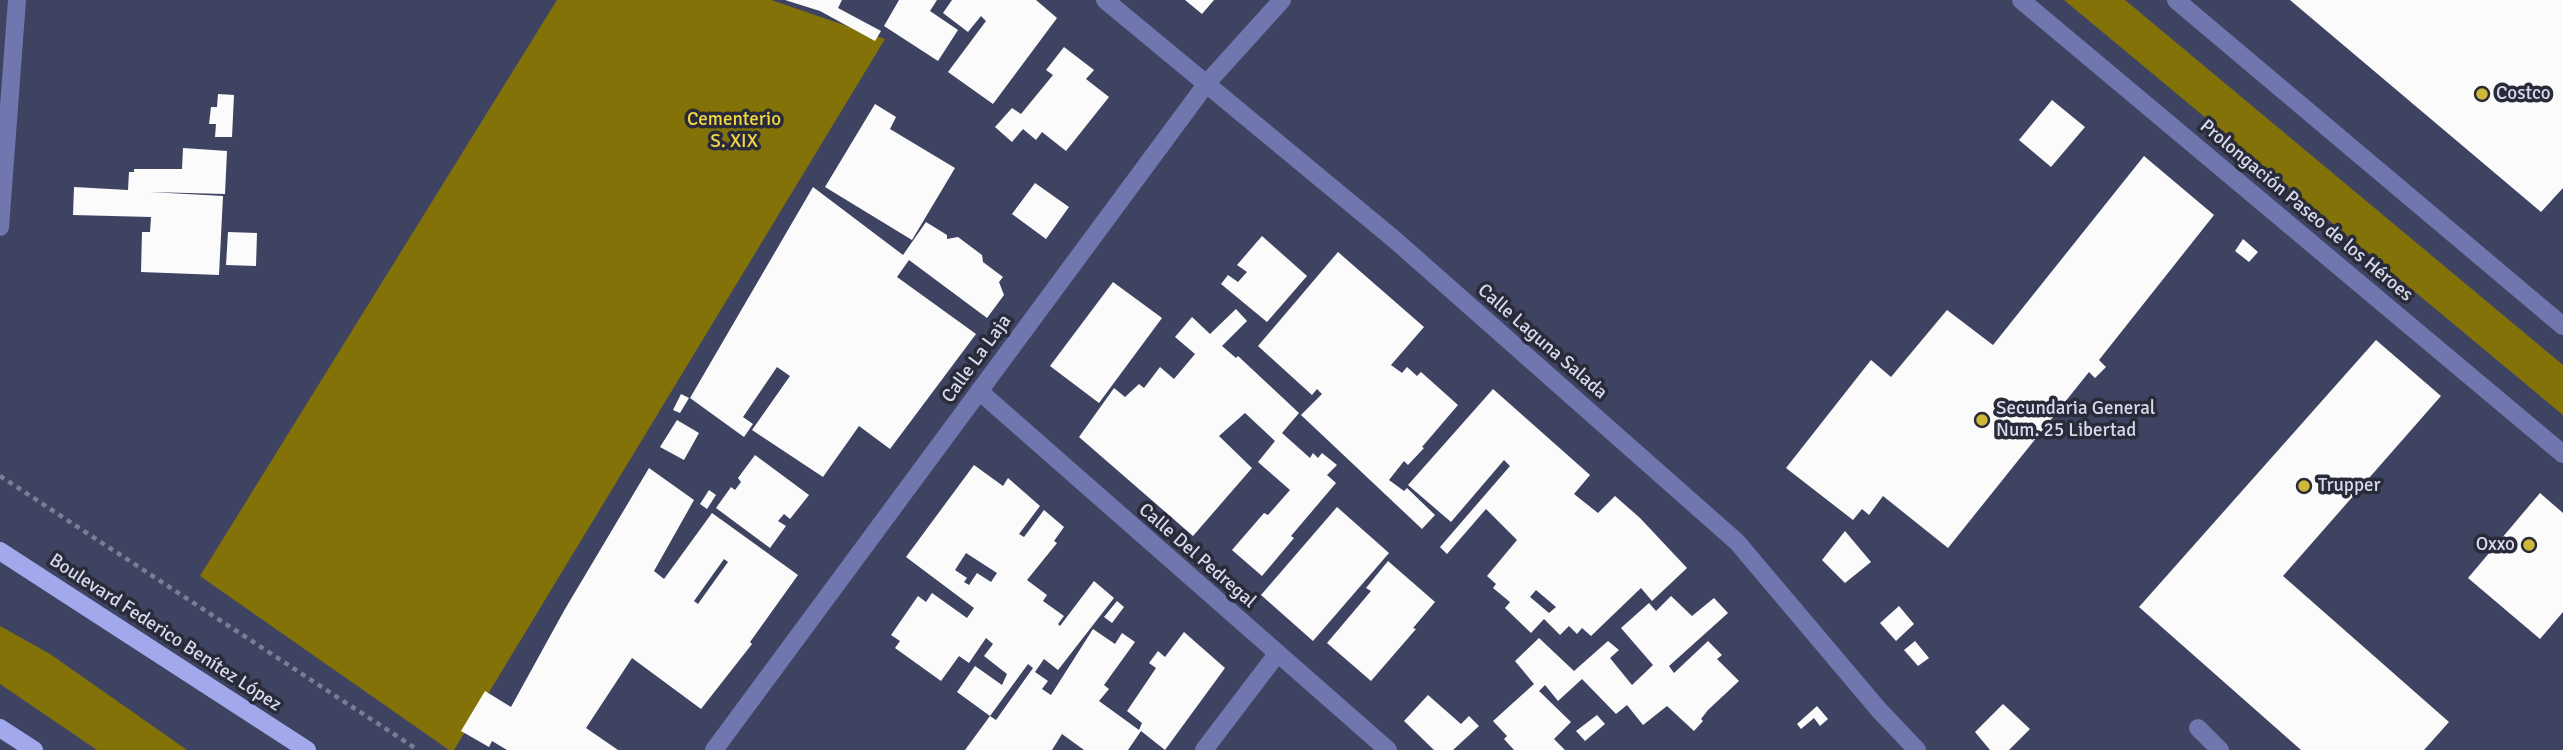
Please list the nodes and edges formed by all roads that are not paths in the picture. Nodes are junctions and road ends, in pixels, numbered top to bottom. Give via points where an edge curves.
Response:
1 (17, 0) edge
2 (1105, 0) edge
3 (1282, 0) edge
4 (2021, 0) edge
5 (2176, 0) edge
6 (1207, 83) junction
7 (0, 227) edge
8 (2563, 326) edge
9 (979, 391) junction
10 (2563, 454) edge
11 (0, 551) edge
12 (1277, 654) junction
13 (0, 728) edge
14 (2199, 728) dead end
15 (34, 750) edge
16 (307, 750) edge
17 (714, 750) edge
18 (1204, 750) edge
19 (1388, 750) edge
20 (1917, 750) edge
21 (2220, 750) edge

1 - 7 street
2 - 6 street, Calle Laguna Salada
3 - 6 street, Calle La Laja
4 - 10 street, Prolongación Paseo de los Héroes
5 - 8 street
6 - 9 street, Calle La Laja
6 - 20 street, Calle Laguna Salada via 1395,240 1737,542
9 - 12 street, Calle Del Pedregal
9 - 17 street, Calle La Laja
11 - 16 main road, Boulevard Federico Benítez López
12 - 18 street
12 - 19 street, Calle Del Pedregal
13 - 15 main road
14 - 21 street

